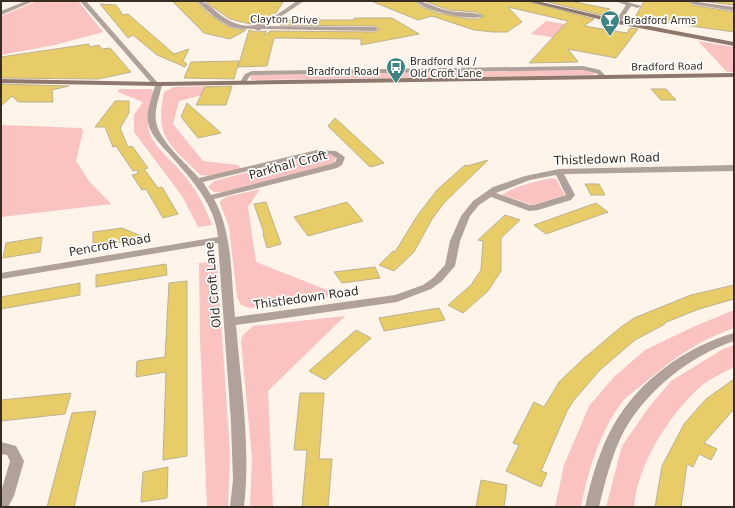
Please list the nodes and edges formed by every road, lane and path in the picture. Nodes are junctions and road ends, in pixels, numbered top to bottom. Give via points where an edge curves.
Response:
1 (31, 1) edge
2 (83, 1) edge
3 (200, 1) edge
4 (301, 1) edge
5 (419, 1) edge
6 (530, 1) edge
7 (618, 1) edge
8 (692, 2) edge
9 (629, 4) junction
10 (638, 6) dead end
11 (734, 8) edge
12 (1, 13) edge
13 (480, 16) dead end
14 (618, 22) junction
15 (258, 29) junction
16 (376, 29) dead end
17 (734, 44) edge
18 (734, 75) edge
19 (604, 77) junction
20 (1, 81) edge
21 (242, 82) junction
22 (157, 84) junction
23 (734, 168) edge
24 (559, 172) junction
25 (198, 182) junction
26 (489, 193) junction
27 (210, 198) junction
28 (222, 239) junction
29 (1, 276) edge
30 (230, 322) junction
31 (734, 337) edge
32 (1, 448) edge
33 (1, 506) edge
34 (237, 507) edge
35 (592, 507) edge

1 - 12 street
2 - 22 street
3 - 15 street, Clayton Drive via 230,24
4 - 15 street
5 - 13 street via 430,8
6 - 14 main road
7 - 9 street
8 - 11 street
9 - 10 street
9 - 14 street
14 - 17 main road
15 - 16 street, Clayton Drive
18 - 19 main road, Bradford Road
19 - 21 main road, Bradford Road
19 - 21 street via 593,69 567,68 252,73
20 - 22 main road, Bradford Road
21 - 22 main road, Bradford Road
22 - 25 street, Old Croft Lane via 152,122 160,139
23 - 24 street, Thistledown Road
24 - 26 street, Thistledown Road via 528,178
24 - 26 street via 570,195 568,198 542,206 529,208
25 - 27 street, Old Croft Lane
25 - 27 street, Parkhall Croft via 317,152 332,152 341,157 339,163 334,166
26 - 30 street, Thistledown Road via 476,203 466,216 455,241 450,266 427,287 397,298
27 - 28 street, Old Croft Lane via 218,214
28 - 29 street, Pencroft Road
28 - 30 street, Old Croft Lane
30 - 34 street, Old Croft Lane via 240,458
31 - 35 street via 704,348 666,374 638,403 621,424
32 - 33 street via 11,450 17,461 7,496

